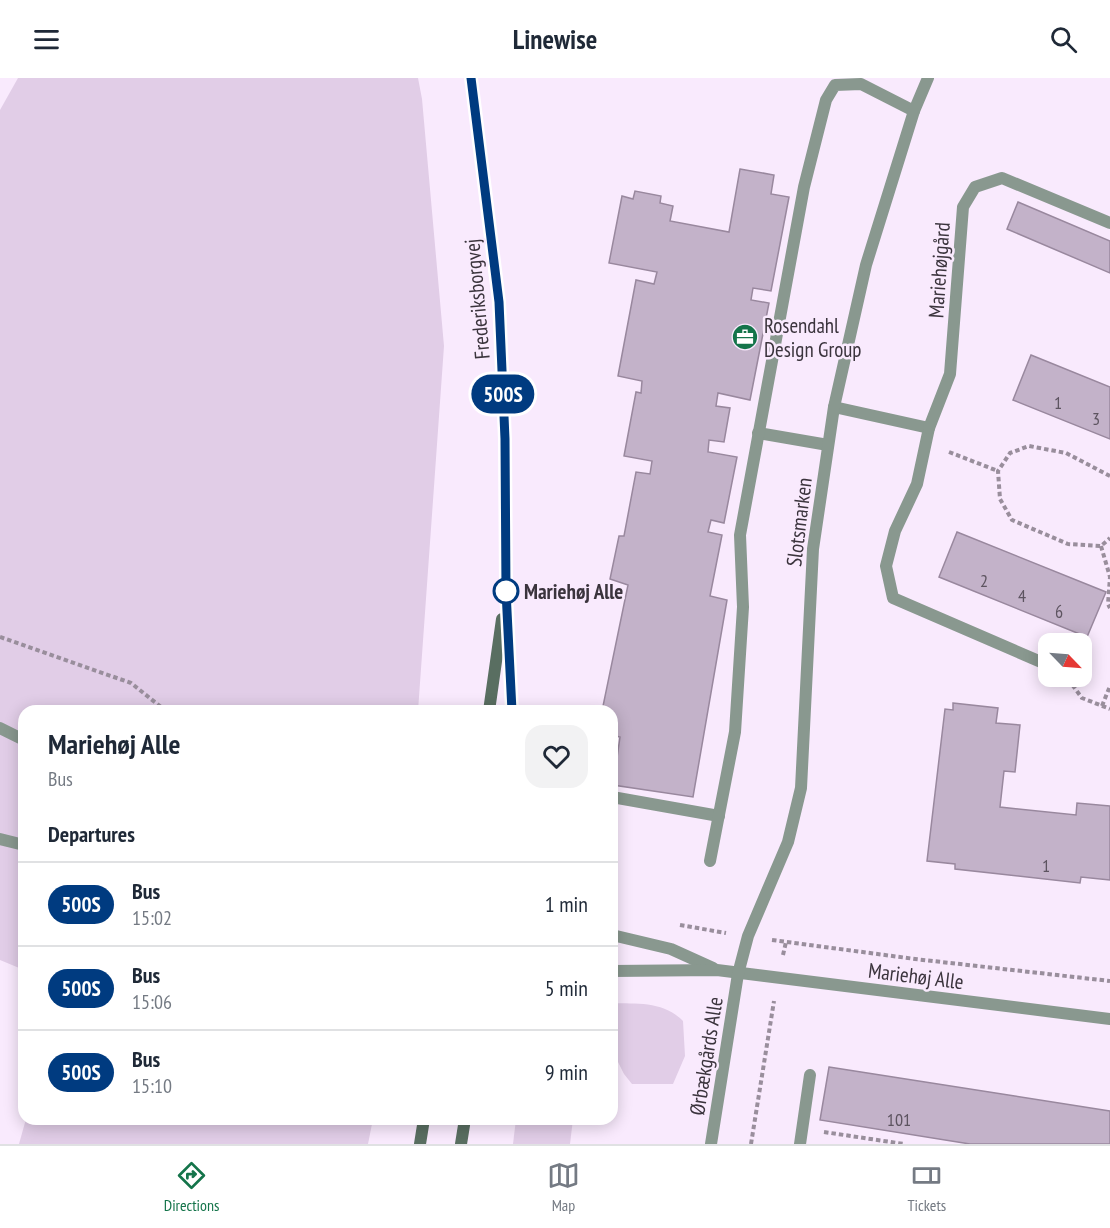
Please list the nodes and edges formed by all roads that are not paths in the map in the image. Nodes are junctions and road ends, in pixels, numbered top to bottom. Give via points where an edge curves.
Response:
1 (471, 78) edge
2 (928, 78) edge
3 (914, 111) junction
4 (1110, 223) edge
5 (834, 407) junction
6 (929, 428) junction
7 (758, 433) junction
8 (828, 445) junction
9 (506, 591) junction
10 (1038, 661) edge
11 (490, 705) edge
12 (512, 705) edge
13 (0, 728) edge
14 (18, 737) edge
15 (618, 798) edge
16 (719, 816) junction
17 (0, 838) edge
18 (18, 843) edge
19 (710, 861) dead end
20 (618, 936) edge
21 (717, 970) junction
22 (618, 971) edge
23 (738, 974) junction
24 (1110, 1019) edge
25 (810, 1075) dead end
26 (423, 1125) edge
27 (464, 1125) edge
28 (420, 1144) edge
29 (461, 1144) edge
30 (711, 1144) edge
31 (800, 1144) edge

1 - 9 main road, Frederiksborgvej via 499,302
2 - 3 street, Slotsmarken
3 - 5 street, Slotsmarken via 866,265
3 - 7 street via 861,84 835,86 826,100 804,187
4 - 6 street, Mariehøjgård via 1002,178 975,187 963,207 950,374
5 - 6 street
5 - 8 street, Slotsmarken
6 - 10 street, Mariehøjgård via 917,484 895,531 886,566 892,597
7 - 8 street
7 - 16 street via 740,535 743,607 735,732
8 - 23 street, Slotsmarken via 813,549 801,788 788,842 748,936
9 - 11 main road, Frederiksborgvej
9 - 12 main road, Frederiksborgvej
13 - 14 street
15 - 16 street
16 - 19 street
17 - 18 street
20 - 21 street, Mariehøj Alle via 671,949
21 - 22 street, Mariehøj Alle
21 - 23 street, Mariehøj Alle
23 - 24 street, Mariehøj Alle
23 - 30 street, Ørbækgårds Alle
25 - 31 street
26 - 28 main road
27 - 29 main road

